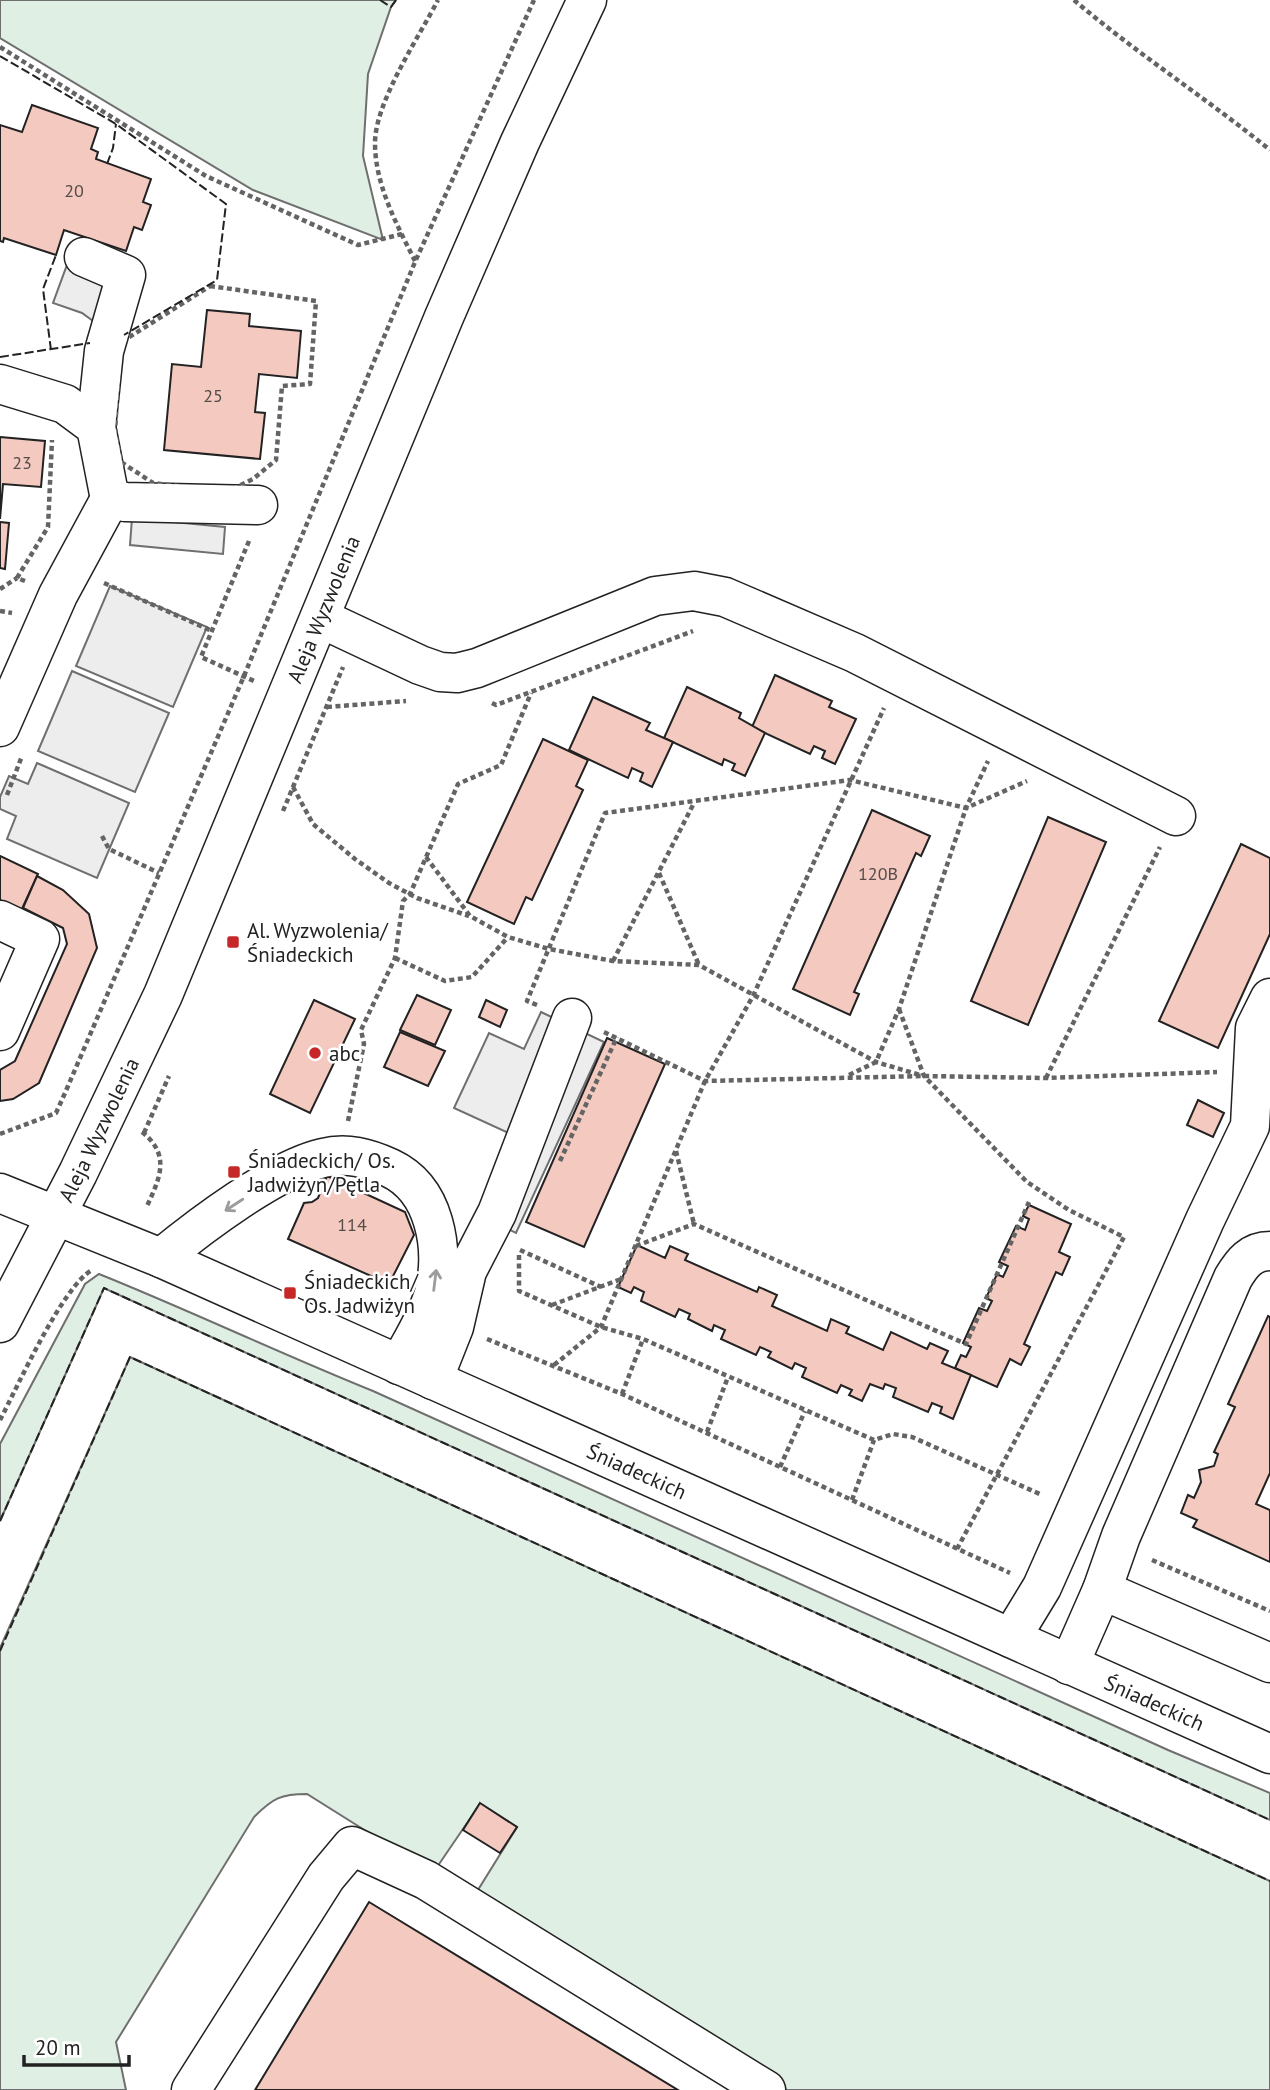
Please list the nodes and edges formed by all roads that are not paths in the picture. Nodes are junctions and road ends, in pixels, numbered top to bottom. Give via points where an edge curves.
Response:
1 (587, 0) edge
2 (84, 257) dead end
3 (0, 384) edge
4 (96, 427) junction
5 (110, 499) junction
6 (247, 505) road end
7 (320, 618) junction
8 (0, 727) edge
9 (1176, 816) road end
10 (0, 920) edge
11 (1270, 998) edge
12 (572, 1018) road end
13 (0, 1031) edge
14 (0, 1193) edge
15 (55, 1216) junction
16 (1270, 1251) edge
17 (162, 1258) junction
18 (0, 1323) edge
19 (416, 1372) junction
20 (1102, 1590) junction
21 (1012, 1638) junction
22 (1270, 1664) edge
23 (1069, 1665) junction
24 (1270, 1754) edge
25 (191, 2090) edge
26 (766, 2090) edge

1 - 7 street, Aleja Wyzwolenia via 487,217
2 - 4 street via 126,275 104,351
3 - 4 street via 65,404
4 - 5 street
5 - 6 street
5 - 8 street via 58,595
7 - 9 street via 420,665 457,673 655,596 694,591 725,597 855,653
7 - 15 street, Aleja Wyzwolenia via 163,995
10 - 13 street via 40,939
11 - 21 street via 1255,1028 1250,1126 1042,1587
12 - 19 street via 497,1213 467,1271 454,1327
14 - 15 street, Śniadeckich
15 - 17 street, Śniadeckich
15 - 18 street, Aleja Wyzwolenia
16 - 20 street via 1250,1256 1233,1278
17 - 19 street, Śniadeckich
19 -> 17 street via 434,1294 434,1220 424,1199 403,1175 372,1160 341,1155 304,1163 194,1231
19 - 21 street, Śniadeckich
20 - 22 street
20 - 23 street
21 - 23 street, Śniadeckich
23 - 24 street, Śniadeckich
25 - 26 street via 326,1877 352,1846 426,1880

